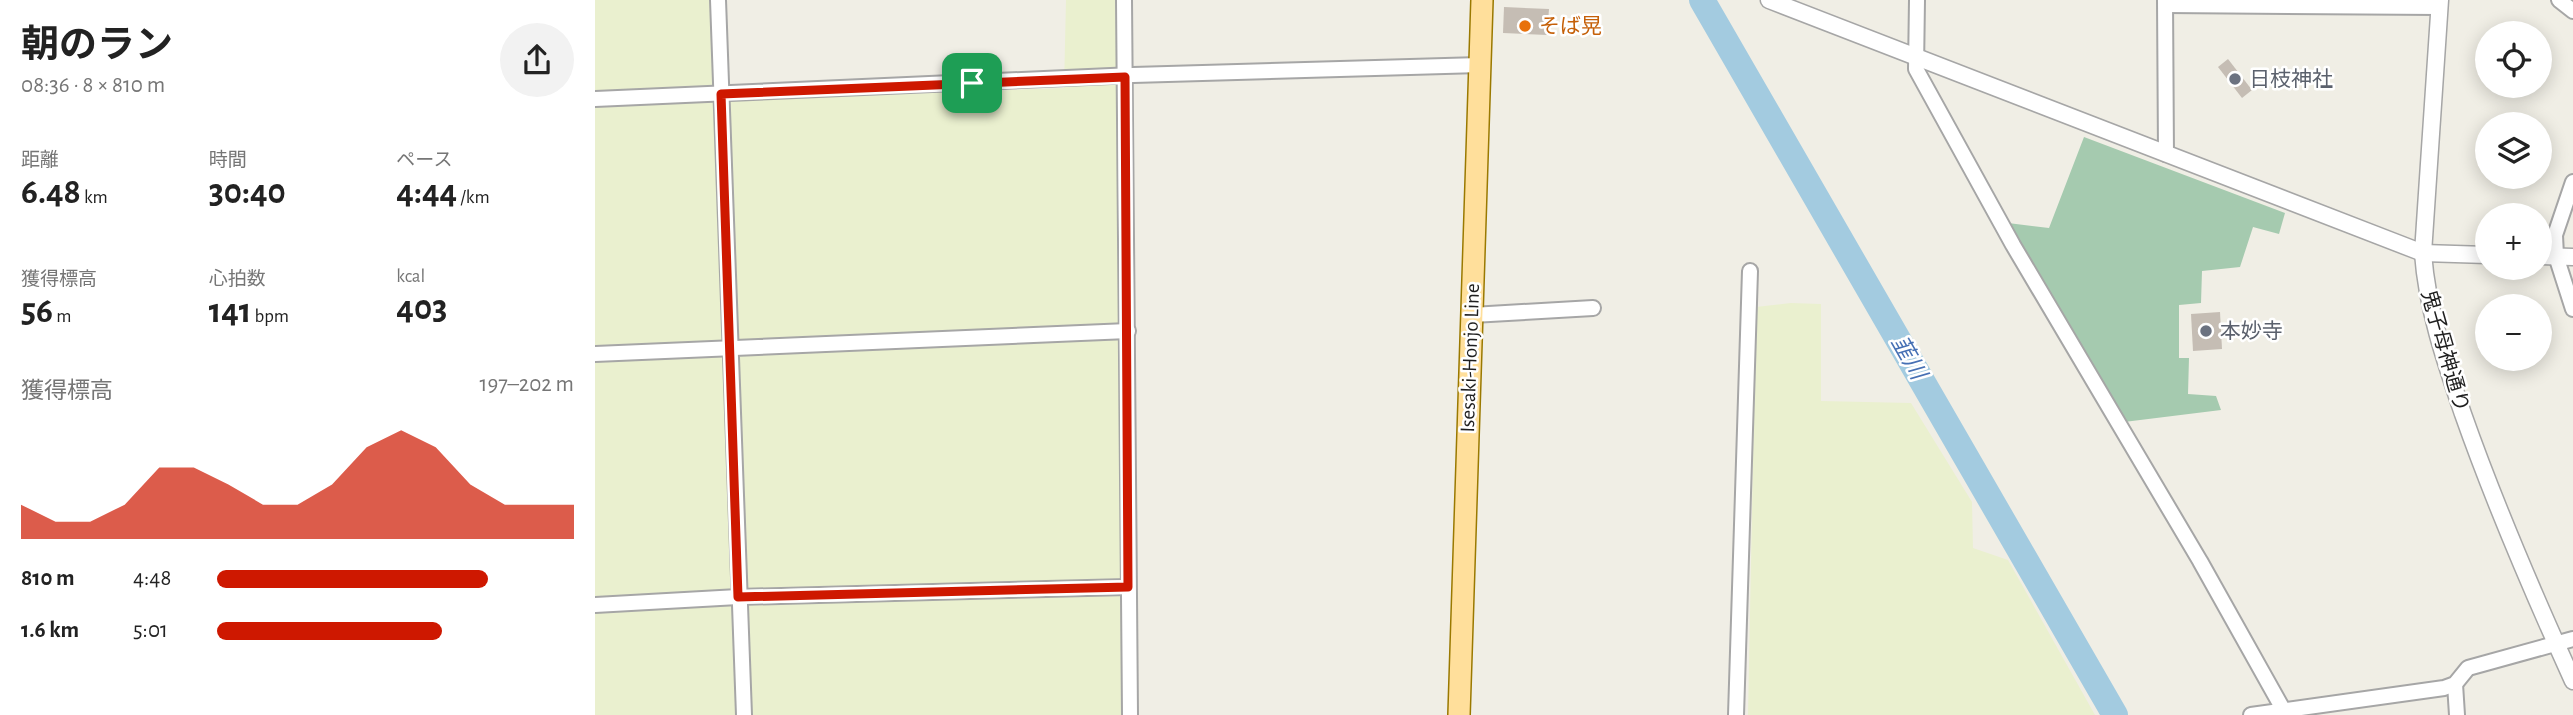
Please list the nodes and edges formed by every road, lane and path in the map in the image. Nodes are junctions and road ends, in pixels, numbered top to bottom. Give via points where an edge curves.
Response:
1 (718, 0) edge
2 (1124, 0) edge
3 (1482, 0) edge
4 (1769, 0) edge
5 (1917, 0) edge
6 (2559, 0) edge
7 (2166, 2) edge
8 (2439, 3) edge
9 (2573, 11) edge
10 (1917, 59) junction
11 (1479, 65) junction
12 (1125, 77) junction
13 (721, 94) junction
14 (595, 99) edge
15 (2166, 154) junction
16 (2573, 182) edge
17 (2423, 253) junction
18 (2475, 255) edge
19 (2552, 256) edge
20 (2556, 256) junction
21 (2573, 257) edge
22 (1750, 271) dead end
23 (1593, 308) dead end
24 (2573, 309) edge
25 (1472, 315) junction
26 (1128, 331) junction
27 (730, 349) junction
28 (595, 354) edge
29 (1128, 587) junction
30 (738, 597) junction
31 (595, 605) edge
32 (2573, 639) edge
33 (2557, 646) junction
34 (2573, 681) edge
35 (2455, 684) junction
36 (2284, 710) junction
37 (744, 715) edge
38 (1130, 715) edge
39 (1459, 715) edge
40 (1736, 715) edge
41 (2251, 715) edge
42 (2457, 715) edge

1 - 13 street
2 - 12 street
3 - 11 main road, Isesaki-Honjo Line
4 - 10 street
5 - 10 street
6 - 9 street
7 - 8 street
7 - 15 street
8 - 17 street, 鬼子母神通り
10 - 15 street
10 - 36 street via 1916,69 2013,245
11 - 12 street
11 - 25 main road, Isesaki-Honjo Line
12 - 13 street
12 - 26 street
13 - 14 street
13 - 27 street
15 - 17 street
16 - 20 street via 2555,235
17 - 18 street
17 - 33 street, 鬼子母神通り via 2426,292 2453,384 2494,503
19 - 20 street
20 - 21 street
20 - 24 street
22 - 40 street
23 - 25 street
25 - 39 main road, Isesaki-Honjo Line
26 - 27 street
26 - 29 street
27 - 28 street
27 - 30 street
29 - 30 street
29 - 38 street
30 - 31 street
30 - 37 street
32 - 33 street
33 - 34 street, 鬼子母神通り
33 - 35 street via 2468,668
35 - 36 street
35 - 42 street
36 - 41 street

